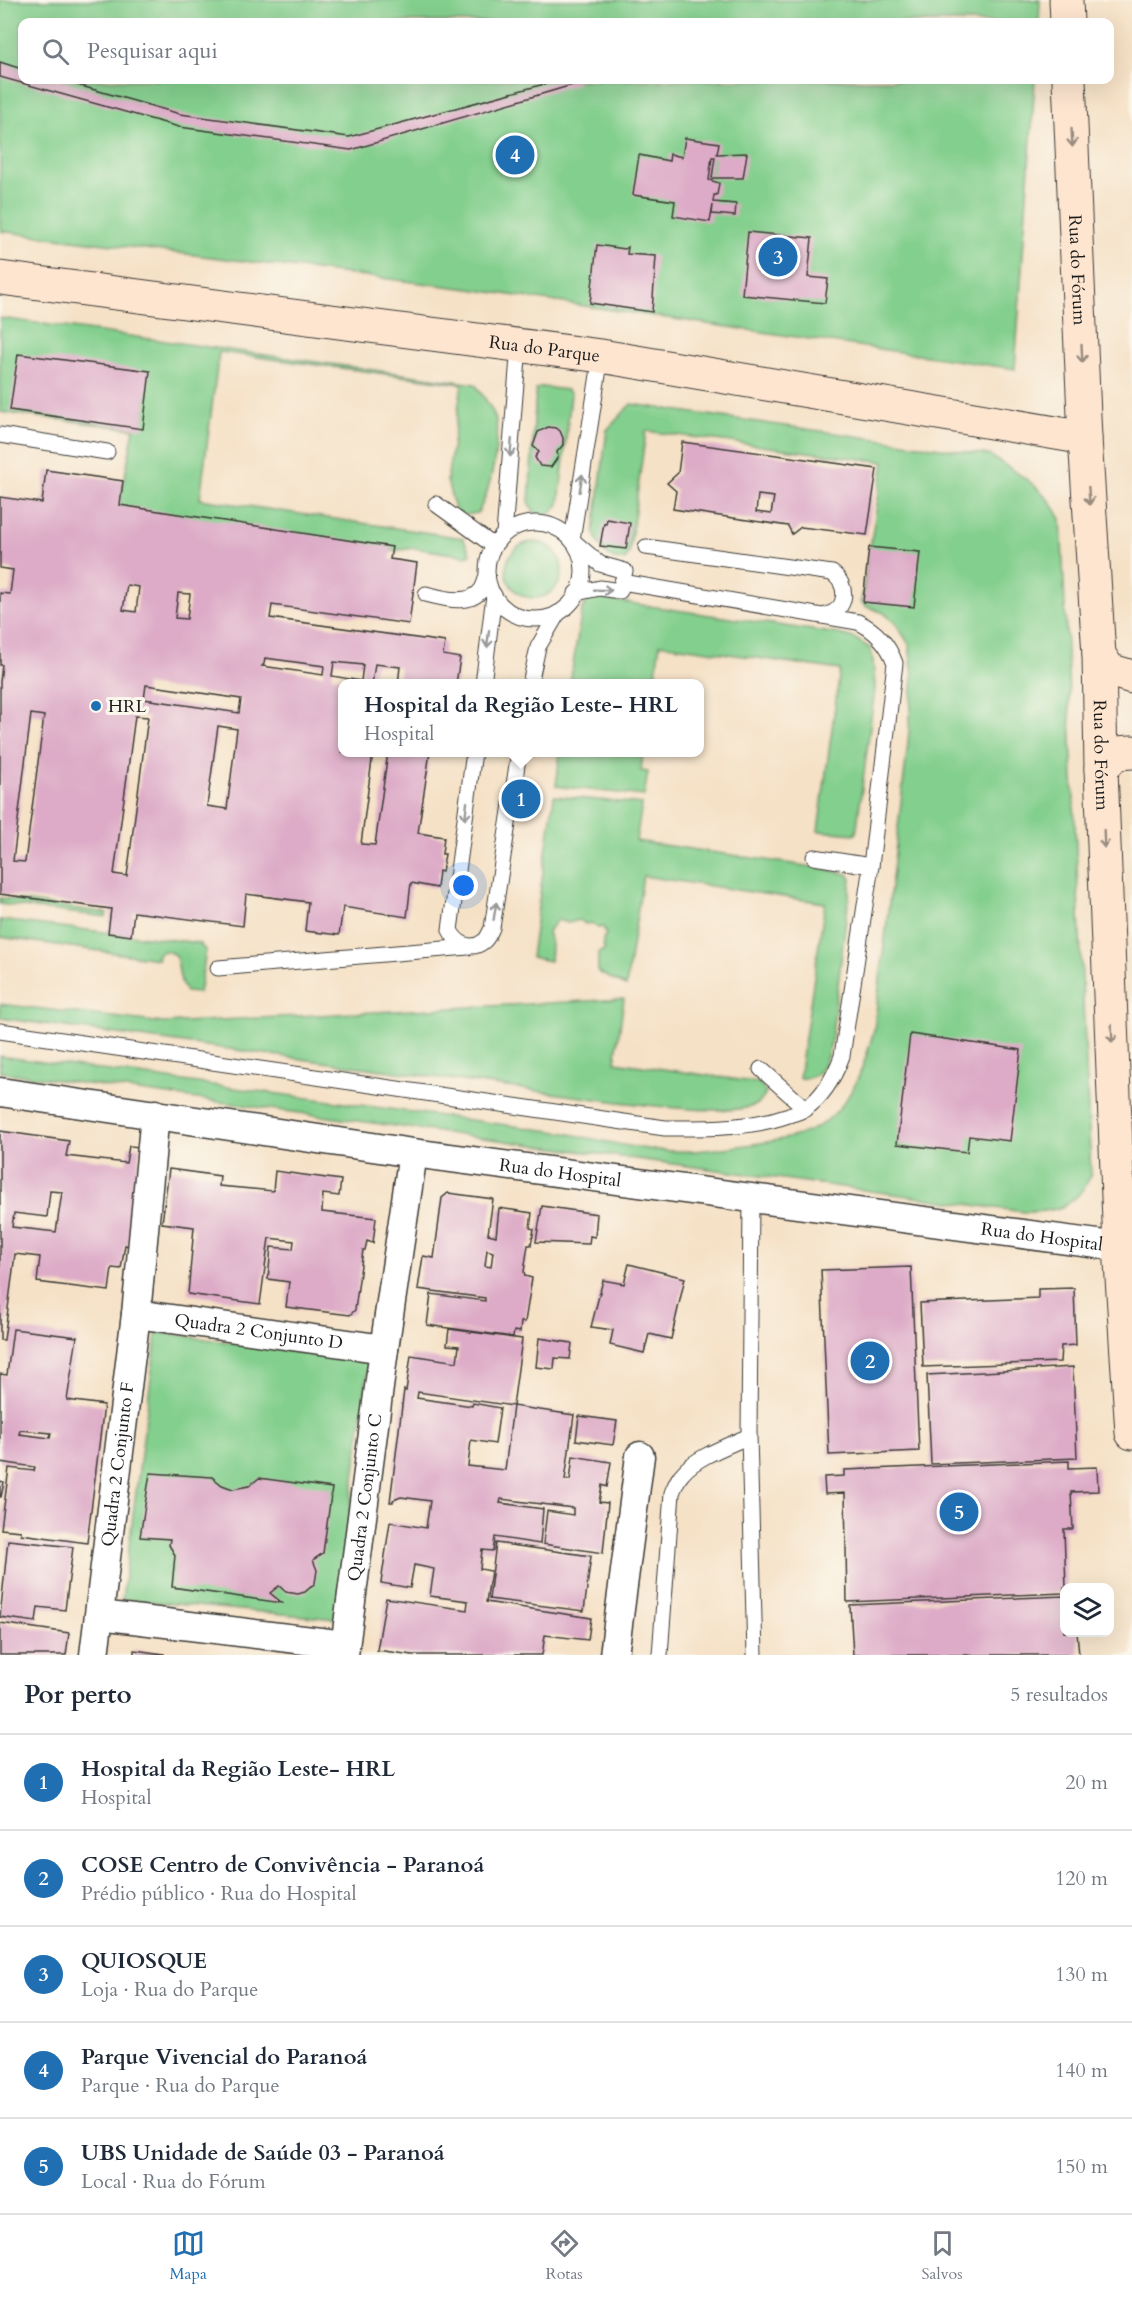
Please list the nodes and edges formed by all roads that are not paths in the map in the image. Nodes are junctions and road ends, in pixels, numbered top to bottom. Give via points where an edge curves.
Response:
1 (1066, 0) edge
2 (1067, 18) edge
3 (1069, 84) edge
4 (0, 278) edge
5 (519, 345) junction
6 (601, 356) junction
7 (0, 435) edge
8 (1085, 438) junction
9 (106, 452) dead end
10 (436, 504) dead end
11 (499, 540) junction
12 (572, 540) junction
13 (646, 547) dead end
14 (487, 575) junction
15 (622, 582) junction
16 (576, 593) junction
17 (426, 594) dead end
18 (494, 595) junction
19 (558, 613) junction
20 (826, 615) junction
21 (1099, 655) junction
22 (1132, 677) edge
23 (484, 679) edge
24 (531, 679) edge
25 (1132, 752) edge
26 (473, 757) edge
27 (518, 757) edge
28 (1101, 769) junction
29 (814, 857) dead end
30 (871, 866) junction
31 (474, 946) junction
32 (218, 968) dead end
33 (0, 1031) edge
34 (761, 1069) dead end
35 (0, 1092) edge
36 (806, 1109) junction
37 (155, 1114) junction
38 (413, 1153) junction
39 (751, 1198) junction
40 (1120, 1247) junction
41 (136, 1314) junction
42 (384, 1349) junction
43 (1132, 1433) edge
44 (749, 1436) junction
45 (640, 1456) dead end
46 (100, 1615) junction
47 (344, 1650) edge
48 (94, 1655) edge
49 (614, 1655) edge
50 (660, 1655) edge
51 (755, 1655) edge

1 - 2 street
3 -> 8 street, Rua do Fórum
4 - 5 street, Rua do Parque
5 - 6 street, Rua do Parque
5 -> 11 lane
6 - 8 street, Rua do Parque
12 -> 6 lane
7 - 9 lane
8 -> 21 street, Rua do Fórum
10 - 11 lane
11 - 12 lane via 516,527 531,523 546,524
11 - 14 lane via 488,560
12 - 15 lane via 600,564 624,571
12 - 16 lane via 583,572
13 - 20 lane via 832,573 843,585 843,596 839,610
14 - 17 lane via 482,590 474,597 456,600
14 - 18 lane
16 -> 15 lane via 600,588 620,591
15 - 20 lane
16 - 19 lane
18 - 19 lane via 511,612 526,618
18 -> 23 lane
19 - 24 lane via 538,646
20 - 30 lane via 858,622 872,630 888,647 895,663
21 - 22 street via 1109,670
21 - 28 street, Rua do Fórum
25 - 28 street via 1116,753
26 -> 31 lane via 450,930 454,939
31 -> 27 lane via 485,940 492,928
28 -> 40 street, Rua do Fórum
29 - 30 lane
30 - 36 lane via 842,1056 826,1089
31 - 32 lane
33 - 36 lane via 665,1128 727,1128 771,1121
34 - 36 lane
35 - 37 street, Rua do Hospital
37 - 38 street, Rua do Hospital
37 - 41 street, Quadra 2 Conjunto F
38 - 39 street, Rua do Hospital
38 - 42 street, Quadra 2 Conjunto C
39 - 40 street, Rua do Hospital
39 - 44 lane
40 - 43 street, Rua do Fórum
41 - 42 street, Quadra 2 Conjunto D
41 - 46 street, Quadra 2 Conjunto F
42 - 47 street, Quadra 2 Conjunto C
44 - 50 lane via 709,1455 677,1480 672,1493
44 - 51 lane
45 - 49 street
46 - 47 street
46 - 48 street, Quadra 2 Conjunto F

